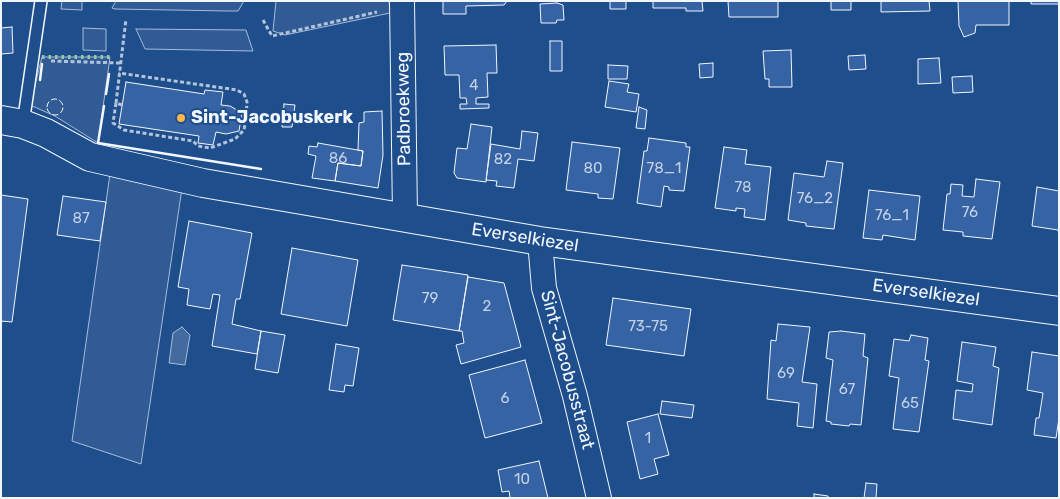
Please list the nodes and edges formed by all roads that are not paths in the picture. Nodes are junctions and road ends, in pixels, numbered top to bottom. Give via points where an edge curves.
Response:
1 (41, 1) edge
2 (402, 6) edge
3 (12, 122) edge
4 (405, 217) junction
5 (540, 241) junction
6 (1059, 311) edge
7 (599, 498) edge

1 - 3 lane via 33,61
2 - 4 street, Padbroekweg
3 - 4 street, Everselkiezel via 46,133 90,157 117,165
4 - 5 street, Everselkiezel
5 - 6 street, Everselkiezel
5 - 7 street, Sint-Jacobusstraat via 544,288 575,396

